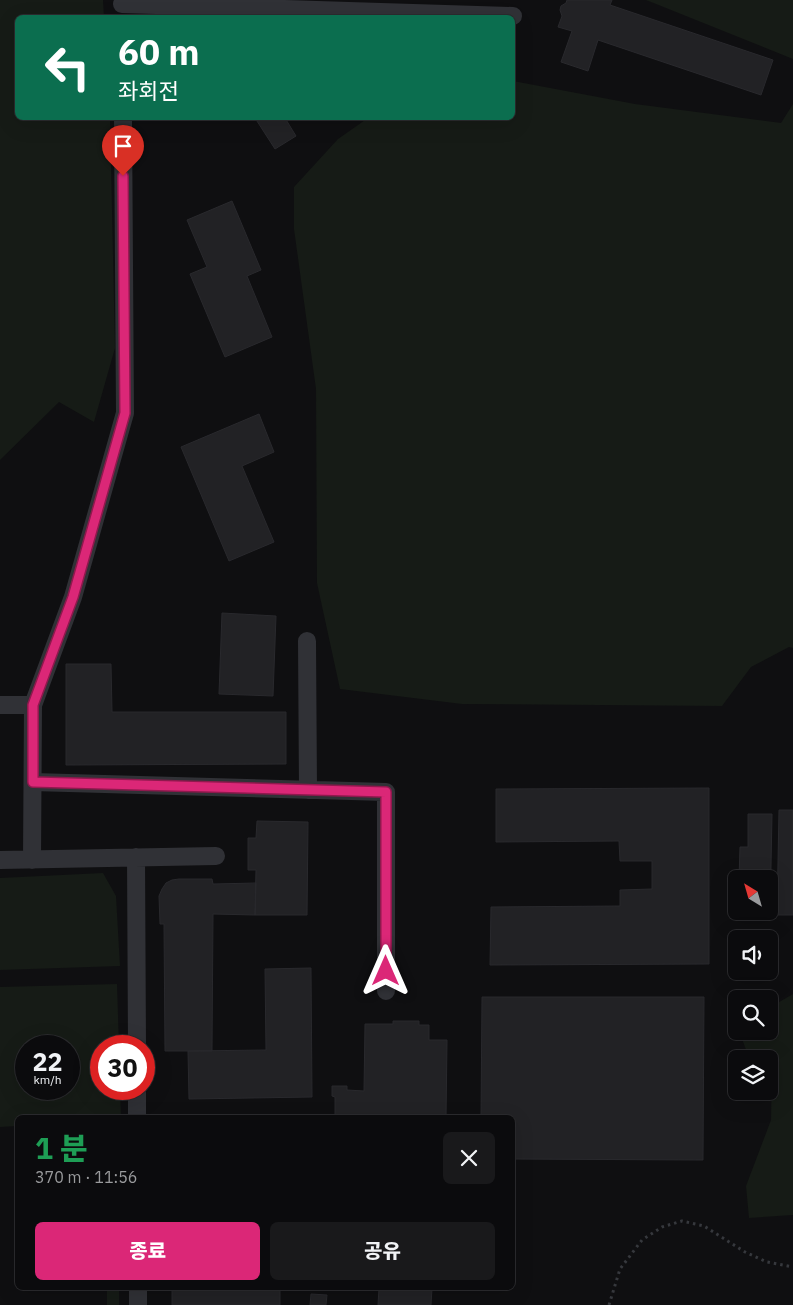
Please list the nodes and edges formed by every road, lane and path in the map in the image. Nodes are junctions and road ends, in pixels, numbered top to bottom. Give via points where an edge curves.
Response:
1 (122, 7) edge
2 (470, 15) edge
3 (123, 120) edge
4 (307, 640) dead end
5 (0, 705) edge
6 (33, 705) junction
7 (33, 782) junction
8 (308, 790) junction
9 (216, 856) dead end
10 (136, 858) junction
11 (0, 860) edge
12 (32, 860) junction
13 (386, 991) dead end
14 (137, 1035) edge
15 (137, 1100) edge
16 (138, 1115) edge
17 (793, 1267) edge
18 (138, 1290) edge
19 (138, 1305) edge
20 (609, 1305) edge

1 - 2 street
3 - 6 street via 125,413 73,597
4 - 8 street
5 - 6 street
6 - 7 street
7 - 8 street
7 - 12 street
8 - 13 street via 386,792
9 - 10 street
10 - 12 street
10 - 14 street
11 - 12 street
15 - 16 street
17 - 20 path via 767,1262 704,1226 682,1221 662,1226 642,1240 620,1269
18 - 19 street

